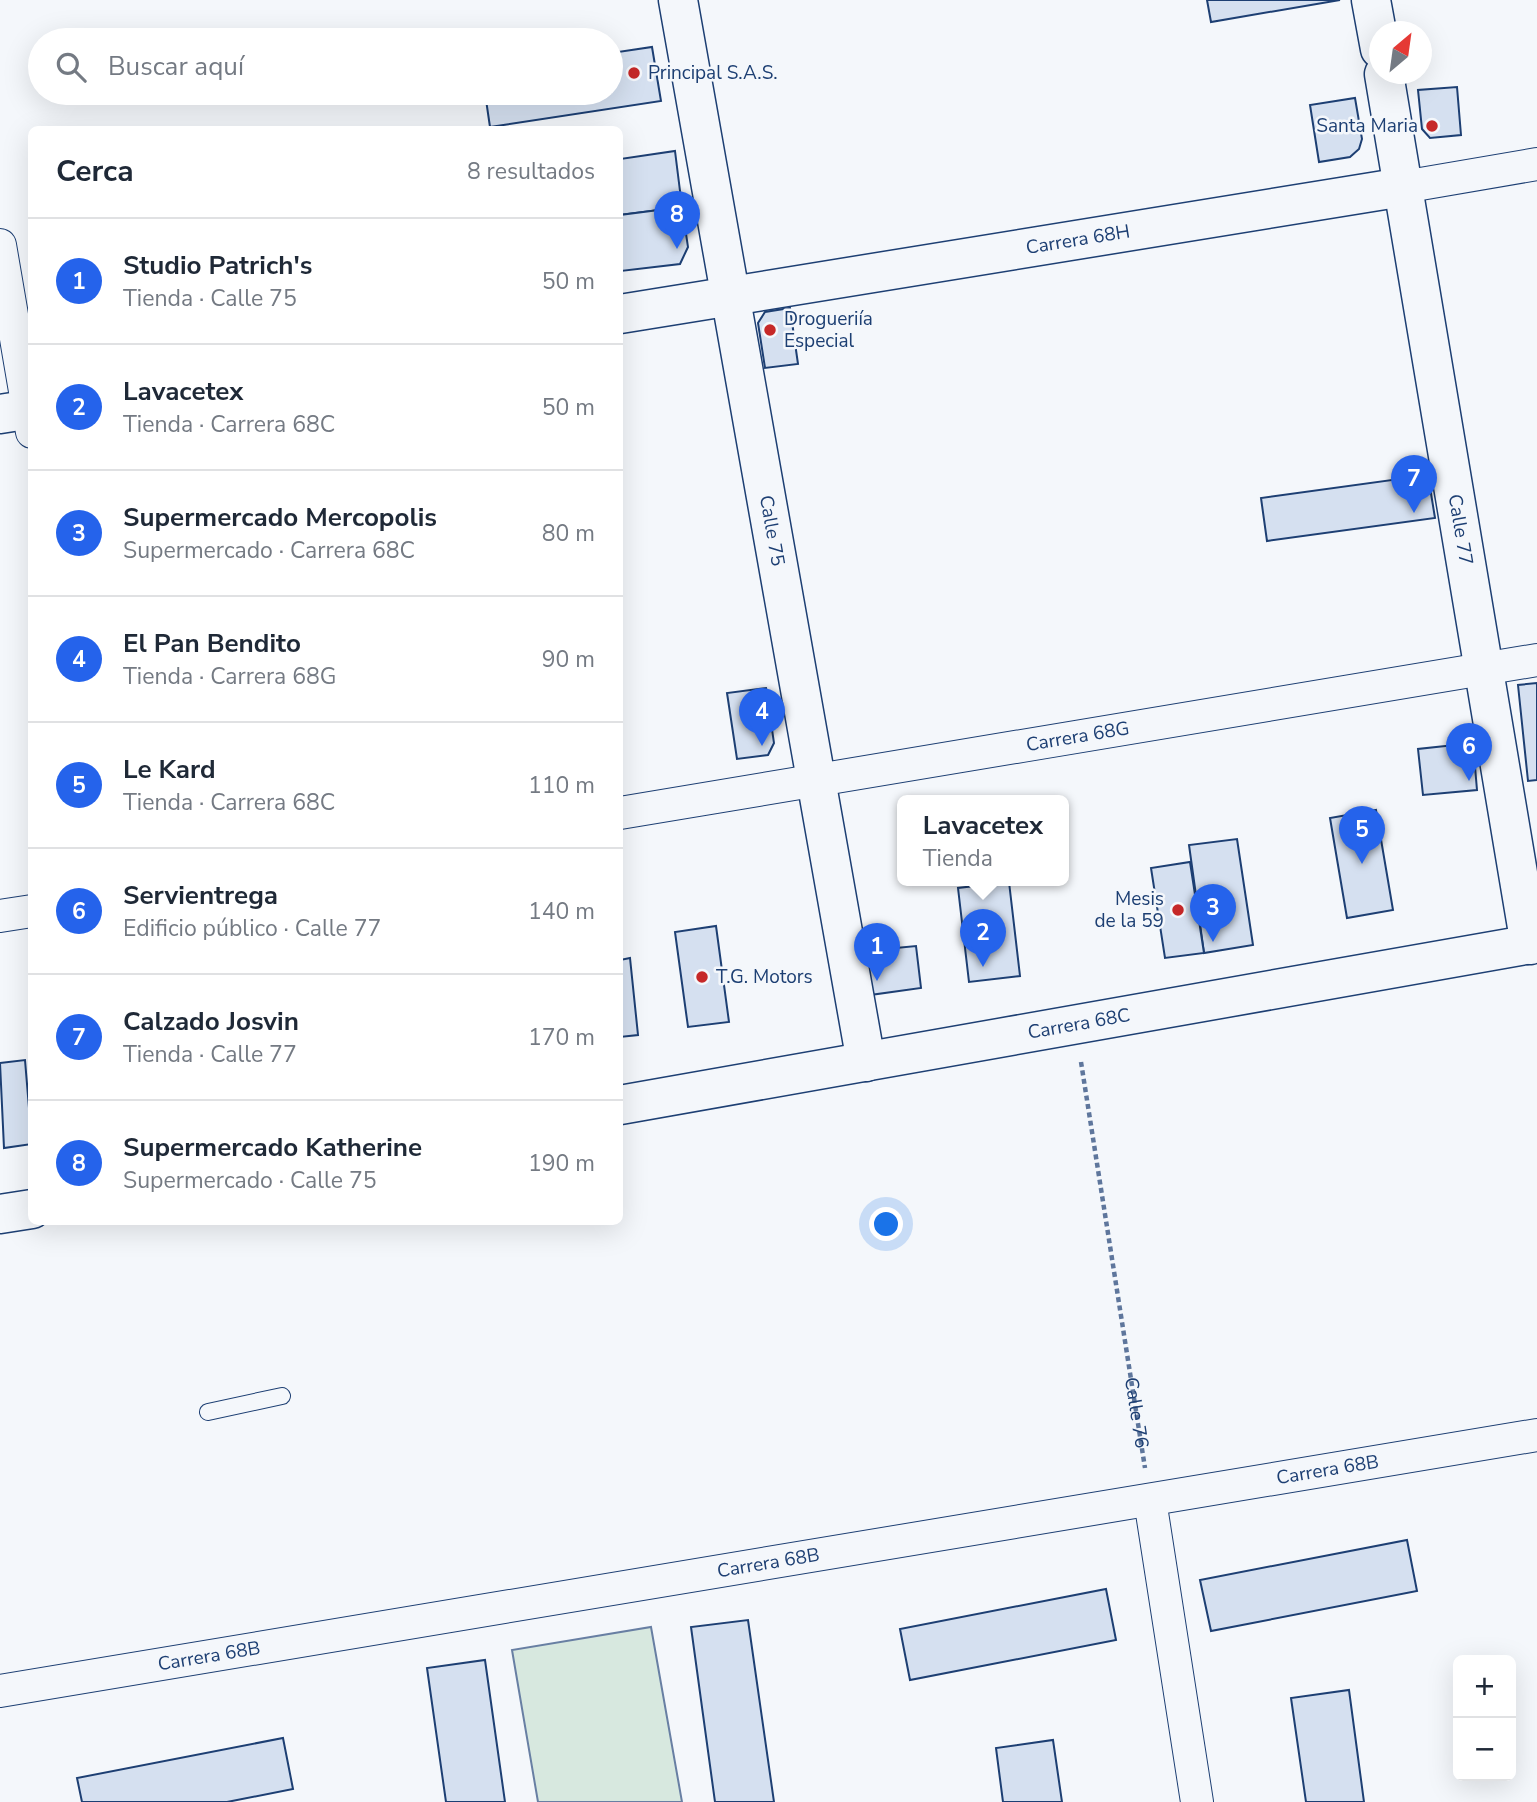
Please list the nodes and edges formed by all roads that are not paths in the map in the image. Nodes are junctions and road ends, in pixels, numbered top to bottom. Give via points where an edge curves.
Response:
1 (678, 0) edge
2 (1371, 0) edge
3 (1375, 21) edge
4 (1386, 84) edge
5 (1537, 164) edge
6 (1403, 187) junction
7 (0, 245) edge
8 (729, 296) junction
9 (623, 314) edge
10 (23, 416) edge
11 (1537, 660) edge
12 (1484, 669) junction
13 (815, 780) junction
14 (623, 812) edge
15 (28, 912) edge
16 (0, 916) edge
17 (1534, 944) edge
18 (866, 1062) junction
19 (623, 1104) edge
20 (28, 1210) edge
21 (0, 1214) edge
22 (282, 1396) dead end
23 (208, 1412) dead end
24 (1537, 1435) edge
25 (1150, 1500) junction
26 (0, 1691) edge
27 (1196, 1802) edge

1 - 8 street, Calle 75
2 - 3 street
4 - 6 street, Calle 77
5 - 6 street, Carrera 68H
6 - 8 street, Carrera 68H
6 - 12 street, Calle 77
7 - 10 street
8 - 9 street, Carrera 68H
8 - 13 street, Calle 75
11 - 12 street, Carrera 68G
12 - 13 street, Carrera 68G
12 - 17 street, Calle 77
13 - 14 street, Carrera 68G
13 - 18 street, Calle 75
15 - 16 street
17 - 18 street, Carrera 68C
18 - 19 street, Carrera 68C
20 - 21 street
22 - 23 lane
24 - 25 street, Carrera 68B
25 - 26 street, Carrera 68B
25 - 27 street

